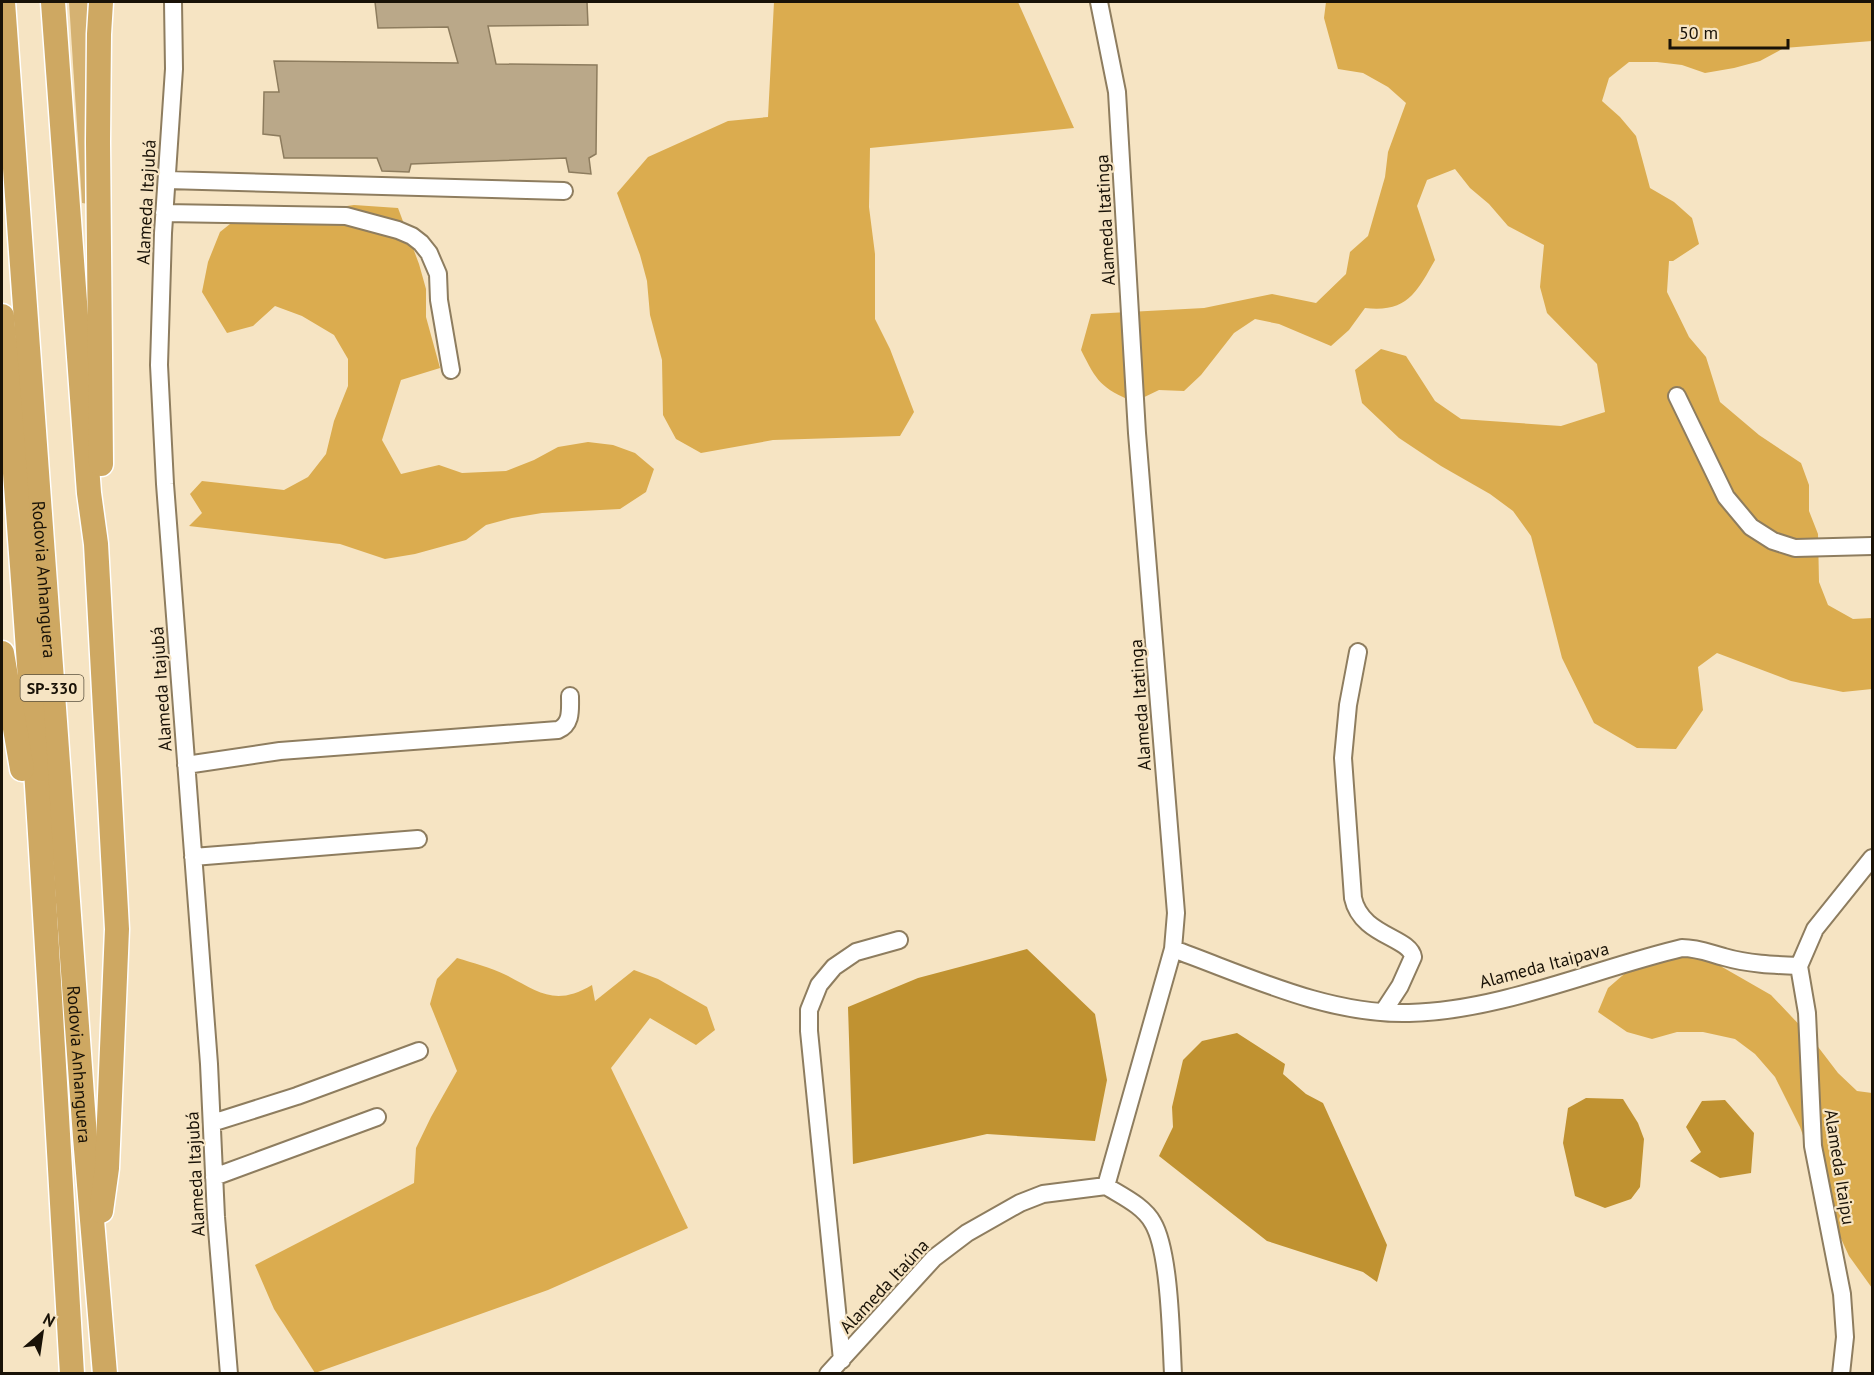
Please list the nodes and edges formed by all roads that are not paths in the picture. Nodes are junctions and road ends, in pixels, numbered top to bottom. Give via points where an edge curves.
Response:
1 (3, 2) edge
2 (52, 2) edge
3 (101, 2) edge
4 (173, 2) edge
5 (1099, 2) edge
6 (167, 180) junction
7 (564, 191) dead end
8 (164, 213) junction
9 (2, 316) edge
10 (451, 370) dead end
11 (1677, 396) dead end
12 (96, 544) junction
13 (1872, 546) edge
14 (1358, 652) dead end
15 (2, 653) edge
16 (570, 696) dead end
17 (186, 765) junction
18 (418, 839) dead end
19 (194, 857) junction
20 (1872, 858) edge
21 (42, 873) junction
22 (899, 940) dead end
23 (1173, 949) junction
24 (1799, 966) junction
25 (1383, 1011) junction
26 (419, 1051) dead end
27 (377, 1117) dead end
28 (212, 1123) junction
29 (214, 1177) junction
30 (1106, 1186) junction
31 (94, 1255) junction
32 (842, 1360) junction
33 (72, 1374) edge
34 (105, 1374) edge
35 (229, 1374) edge
36 (828, 1374) edge
37 (1173, 1374) edge
38 (1841, 1374) edge

1 - 31 highway, Rodovia Anhanguera / SP-330
2 - 12 highway
3 - 12 highway via 98,142 102,427
4 - 6 street, Alameda Itajubá via 174,69
5 - 23 street, Alameda Itatinga via 1117,92 1137,433 1176,914
6 - 7 street
6 - 8 street, Alameda Itajubá
8 - 10 street via 345,216 412,236 429,253 438,274
8 - 17 street, Alameda Itajubá via 159,365
9 - 21 highway, Rodovia Anhanguera / SP-330
11 - 13 street via 1726,497 1751,527 1773,541 1795,548
12 - 31 highway via 117,929 107,1168
14 - 25 street via 1347,705 1343,758 1353,898 1361,918 1410,949 1413,957
15 - 21 highway
16 - 17 street via 568,721 558,730 279,751
17 - 19 street, Alameda Itajubá
18 - 19 street
19 - 28 street, Alameda Itajubá
20 - 24 street via 1815,929
21 - 33 highway, Rodovia Anhanguera / SP-330
22 - 32 street via 856,952 834,967 819,985 809,1010
23 - 25 street, Alameda Itaipava via 1283,989 1334,1004
23 - 30 street, Alameda Itatinga
24 - 25 street, Alameda Itaipava via 1764,964 1682,948 1503,998 1440,1011
24 - 38 street, Alameda Itaipu via 1807,1013 1813,1146 1842,1294 1845,1337
26 - 28 street
27 - 29 street
28 - 29 street, Alameda Itajubá
29 - 35 street, Alameda Itajubá
30 - 32 street, Alameda Itaúna via 1043,1194 967,1233 934,1258
30 - 37 street via 1153,1221 1164,1262
31 - 34 highway, Rodovia Anhanguera / SP-330
32 - 36 street, Alameda Itaúna

